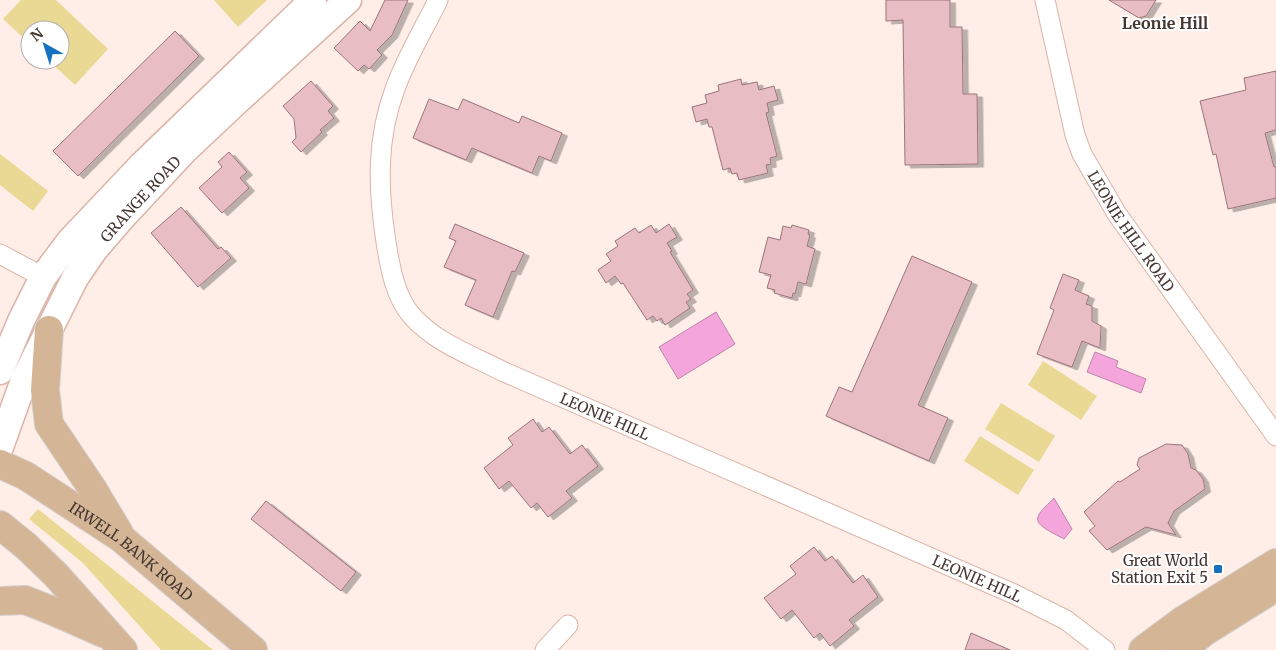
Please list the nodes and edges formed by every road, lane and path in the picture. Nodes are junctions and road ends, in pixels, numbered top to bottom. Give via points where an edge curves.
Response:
1 (313, 0) edge
2 (348, 0) edge
3 (438, 0) edge
4 (1045, 0) edge
5 (0, 254) edge
6 (43, 277) junction
7 (49, 330) junction
8 (0, 371) edge
9 (1276, 436) edge
10 (0, 447) edge
11 (0, 464) edge
12 (0, 525) edge
13 (121, 538) junction
14 (1276, 563) edge
15 (1276, 587) edge
16 (0, 601) edge
17 (568, 625) dead end
18 (118, 644) edge
19 (253, 650) edge
20 (545, 650) edge
21 (1105, 650) edge
22 (1143, 650) edge
23 (1182, 650) edge

1 - 6 main road, GRANGE ROAD via 100,208
2 - 7 main road, GRANGE ROAD via 185,150 119,221 75,278
3 - 21 street, LEONIE HILL via 395,88 383,131 379,168 381,212 390,269 411,316 431,334 502,371 1014,594 1066,620
4 - 9 street, LEONIE HILL ROAD via 1082,154 1122,222
5 - 6 street
6 - 8 main road, GRANGE ROAD
7 - 10 main road, GRANGE ROAD via 24,380
7 - 13 main road via 45,390 49,424
11 - 13 main road, IRWELL BANK ROAD via 26,476
12 - 18 main road via 56,575
13 - 19 main road, IRWELL BANK ROAD
14 - 22 main road via 1182,621
15 - 23 main road via 1204,632
16 - 18 main road via 25,600
17 - 20 street

